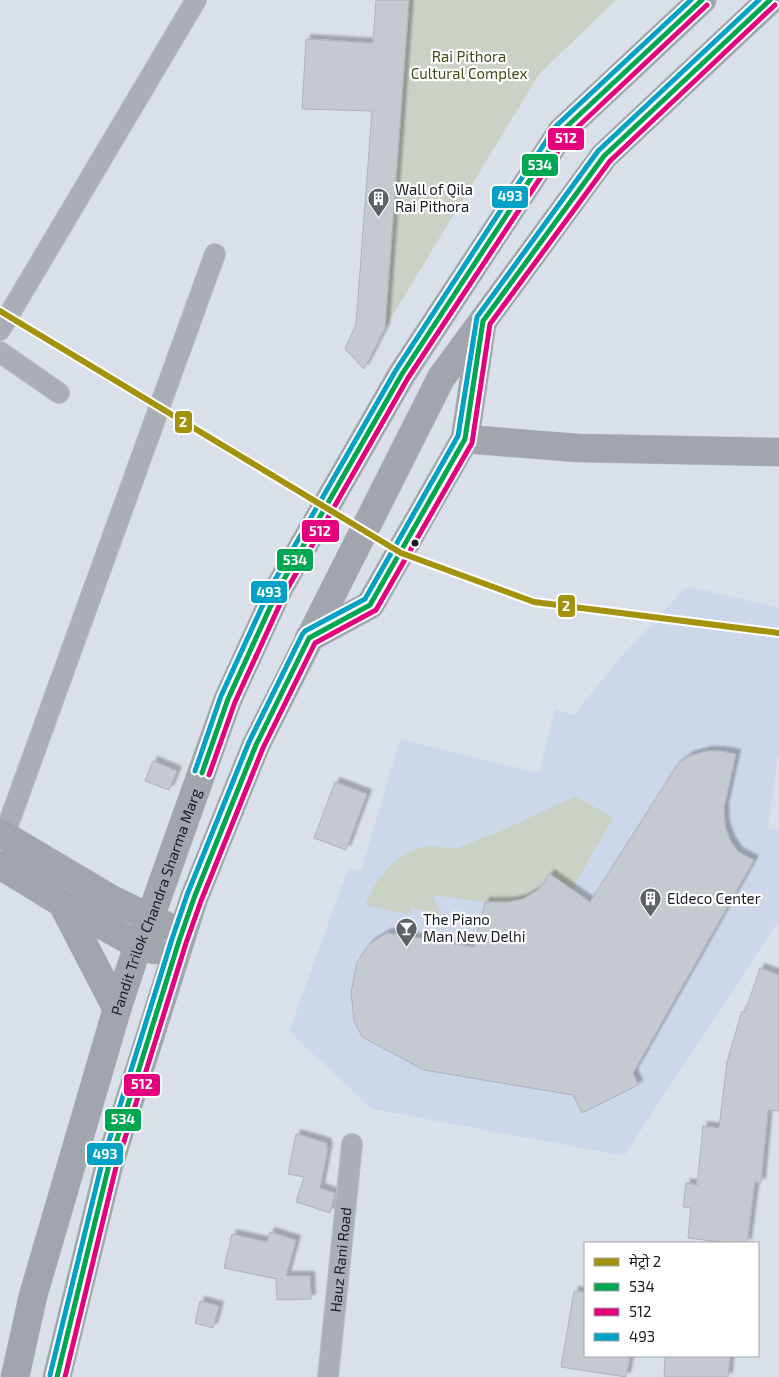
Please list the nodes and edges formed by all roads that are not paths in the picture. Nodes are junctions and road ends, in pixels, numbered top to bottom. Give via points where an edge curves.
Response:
1 (196, 0) edge
2 (702, 0) edge
3 (770, 0) edge
4 (215, 254) dead end
5 (483, 321) junction
6 (0, 330) edge
7 (0, 352) edge
8 (59, 393) dead end
9 (465, 439) junction
10 (779, 452) edge
11 (309, 638) junction
12 (2, 835) edge
13 (0, 866) edge
14 (62, 903) junction
15 (150, 918) junction
16 (138, 945) junction
17 (178, 945) junction
18 (116, 1009) junction
19 (352, 1144) dead end
20 (15, 1377) edge
21 (57, 1377) edge
22 (328, 1377) edge

1 - 6 street
2 - 15 main road, Pandit Trilok Chandra Sharma Marg via 562,131 402,374 279,588 228,700
3 - 5 main road via 604,156
4 - 12 street
5 - 9 main road
5 - 11 main road via 440,378
7 - 8 street
9 - 10 main road via 578,448
9 - 11 main road via 370,605
11 - 17 main road via 256,745
12 - 15 main road via 111,900
13 - 14 main road
14 - 16 main road
14 - 18 main road
15 - 16 main road, Pandit Trilok Chandra Sharma Marg
15 - 17 main road
16 - 17 main road
16 - 18 main road, Pandit Trilok Chandra Sharma Marg
17 - 21 main road via 109,1165
18 - 20 main road, Pandit Trilok Chandra Sharma Marg via 33,1296
19 - 22 street, Hauz Rani Road

